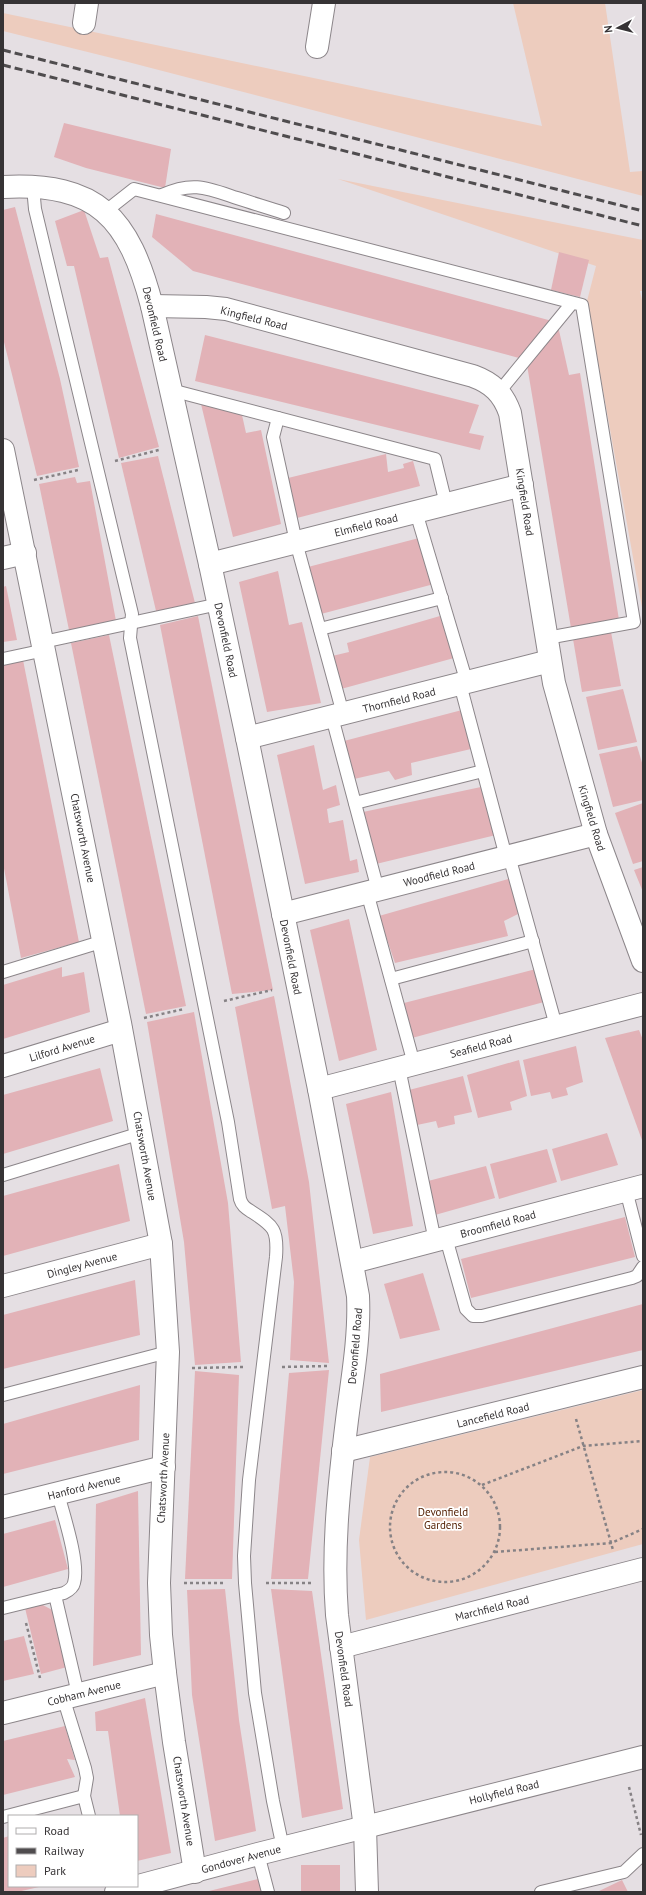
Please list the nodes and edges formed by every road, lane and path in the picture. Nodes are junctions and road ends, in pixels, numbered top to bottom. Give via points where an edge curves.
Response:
1 (324, 3) edge
2 (317, 47) dead end
3 (3, 187) edge
4 (33, 187) junction
5 (162, 196) junction
6 (106, 211) junction
7 (284, 213) dead end
8 (572, 303) junction
9 (152, 306) junction
10 (171, 390) junction
11 (500, 392) junction
12 (278, 418) junction
13 (3, 450) edge
14 (522, 485) junction
15 (446, 504) junction
16 (416, 512) junction
17 (296, 542) junction
18 (25, 553) junction
19 (3, 558) edge
20 (210, 564) junction
21 (442, 598) junction
22 (219, 604) junction
23 (131, 623) junction
24 (320, 629) junction
25 (547, 638) junction
26 (44, 646) junction
27 (3, 659) edge
28 (550, 662) junction
29 (463, 684) junction
30 (338, 716) junction
31 (247, 738) junction
32 (483, 771) junction
33 (355, 803) junction
34 (596, 834) junction
35 (508, 856) junction
36 (372, 891) junction
37 (283, 914) junction
38 (104, 941) junction
39 (533, 941) junction
40 (643, 961) edge
41 (3, 972) edge
42 (391, 979) junction
43 (643, 1004) edge
44 (556, 1026) junction
45 (121, 1030) junction
46 (3, 1066) edge
47 (406, 1066) junction
48 (318, 1089) junction
49 (141, 1133) junction
50 (3, 1175) edge
51 (635, 1188) edge
52 (440, 1239) junction
53 (161, 1244) junction
54 (643, 1256) edge
55 (353, 1262) junction
56 (643, 1267) edge
57 (3, 1286) edge
58 (168, 1352) junction
59 (643, 1377) edge
60 (3, 1395) edge
61 (569, 1397) junction
62 (643, 1441) edge
63 (583, 1446) junction
64 (343, 1451) junction
65 (164, 1467) junction
66 (482, 1485) junction
67 (58, 1494) junction
68 (3, 1507) edge
69 (643, 1529) edge
70 (611, 1543) junction
71 (495, 1552) junction
72 (643, 1569) edge
73 (621, 1575) junction
74 (55, 1595) junction
75 (21, 1604) junction
76 (3, 1608) edge
77 (341, 1646) junction
78 (164, 1673) junction
79 (62, 1698) junction
80 (3, 1713) edge
81 (643, 1756) edge
82 (622, 1762) junction
83 (84, 1796) junction
84 (11, 1815) edge
85 (89, 1815) edge
86 (365, 1828) junction
87 (643, 1843) edge
88 (283, 1848) junction
89 (258, 1854) junction
90 (643, 1854) edge
91 (196, 1872) junction
92 (138, 1886) edge
93 (136, 1887) edge
94 (116, 1892) edge
95 (268, 1892) edge
96 (367, 1892) edge
97 (541, 1892) edge

1 - 2 street
3 - 4 street, Devonfield Road
4 - 6 street, Devonfield Road via 78,195
4 - 23 lane via 35,209 130,606
5 - 6 lane via 134,189
5 - 7 lane via 175,189 205,188
5 - 8 lane
6 - 9 street, Devonfield Road via 124,234 135,256
8 - 11 lane
8 - 25 lane via 582,305 634,622
9 - 10 street, Devonfield Road
9 - 11 street, Kingfield Road via 194,306 226,310 473,376 484,380
10 - 12 lane
10 - 20 street, Devonfield Road
11 - 14 street, Kingfield Road via 510,413
12 - 15 lane via 435,459
12 - 17 lane via 273,437
13 - 18 street, Chatsworth Avenue
14 - 15 street, Elmfield Road
14 - 25 street, Kingfield Road
15 - 16 street, Elmfield Road
16 - 17 street, Elmfield Road
16 - 21 lane
17 - 20 street, Elmfield Road
17 - 24 lane
18 - 19 street
18 - 26 street, Chatsworth Avenue
20 - 22 street, Devonfield Road
21 - 24 lane
21 - 29 lane
22 - 23 lane
22 - 31 street, Devonfield Road
23 - 26 lane
23 - 88 lane via 130,638 228,1122 240,1198 244,1207 274,1228 276,1236 276,1257 249,1480 244,1556 255,1693
24 - 30 lane
25 - 28 street, Kingfield Road
26 - 27 lane
26 - 38 street, Chatsworth Avenue
28 - 29 street, Thornfield Road
28 - 34 street, Kingfield Road
29 - 30 street, Thornfield Road
29 - 32 lane
30 - 31 street, Thornfield Road
30 - 33 lane
31 - 37 street, Devonfield Road
32 - 33 lane
32 - 35 lane
33 - 36 lane
34 - 35 street, Woodfield Road
34 - 40 street, Kingfield Road
35 - 36 street, Woodfield Road
35 - 39 lane
36 - 37 street, Woodfield Road
36 - 42 lane
37 - 48 street, Devonfield Road
38 - 41 lane
38 - 45 street, Chatsworth Avenue
39 - 42 lane
39 - 44 lane
42 - 47 lane
43 - 44 street, Seafield Road
44 - 47 street, Seafield Road
45 - 46 street, Lilford Avenue
45 - 49 street, Chatsworth Avenue
47 - 48 street, Seafield Road
47 - 52 lane
48 - 55 street, Devonfield Road
49 - 50 lane
49 - 53 street, Chatsworth Avenue
51 - 52 street, Broomfield Road
51 - 54 lane
52 - 55 street, Broomfield Road
52 - 56 lane via 466,1309 472,1316 482,1316 632,1278 637,1276
53 - 57 street, Dingley Avenue
53 - 58 street, Chatsworth Avenue
55 - 64 street, Devonfield Road via 359,1310
58 - 60 lane
58 - 65 street, Chatsworth Avenue
59 - 61 street, Lancefield Road
61 - 63 path
61 - 64 street, Lancefield Road
62 - 63 path
63 - 66 path
63 - 70 path
64 - 77 street, Devonfield Road via 335,1568
65 - 67 street, Hanford Avenue
65 - 78 street, Chatsworth Avenue via 159,1583
66 - 71 path via 494,1500 500,1516 500,1535
66 - 71 path via 466,1475 449,1471 430,1473 414,1481 401,1493 392,1510 390,1528 393,1546 402,1562 416,1574 433,1581 445,1582 469,1578 484,1567
67 - 68 street, Hanford Avenue
67 - 74 lane via 70,1542 75,1578 70,1589
69 - 70 path
70 - 71 path
70 - 73 path
72 - 73 street, Marchfield Road
73 - 77 street, Marchfield Road
74 - 75 lane
74 - 79 lane
75 - 76 lane
75 - 79 path
77 - 86 street, Devonfield Road
78 - 79 street, Cobham Avenue
78 - 91 street, Chatsworth Avenue
79 - 80 street, Cobham Avenue
79 - 83 lane via 86,1773
81 - 82 street, Hollyfield Road
82 - 86 street, Hollyfield Road
82 - 87 path
83 - 84 lane
83 - 85 lane
86 - 88 street, Gondover Avenue
86 - 96 street, Devonfield Road
88 - 89 street, Gondover Avenue
89 - 91 street, Gondover Avenue
89 - 95 lane
90 - 97 lane via 624,1872
91 - 92 street, Gondover Avenue
93 - 94 street, Gondover Avenue

